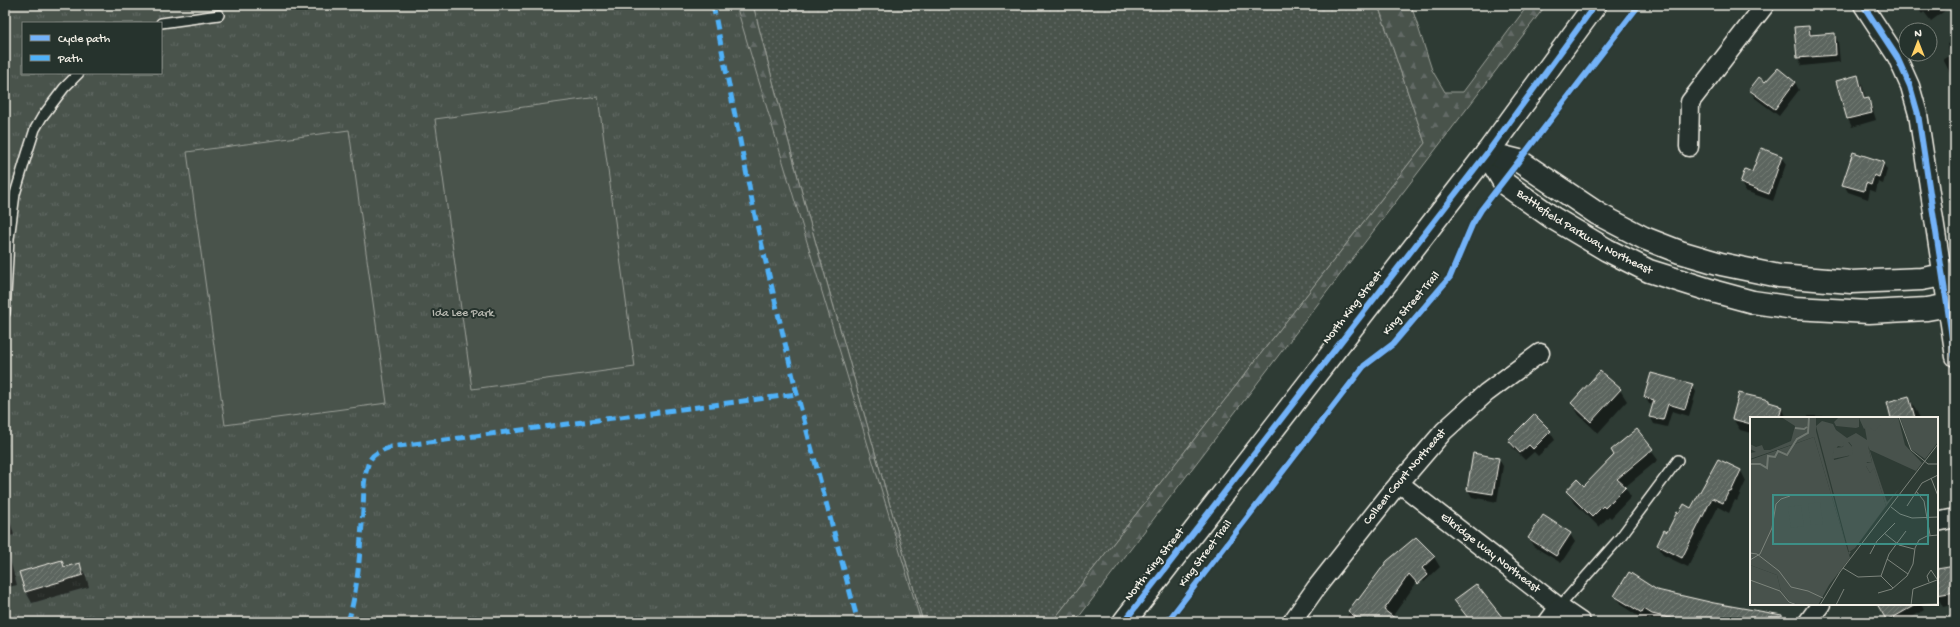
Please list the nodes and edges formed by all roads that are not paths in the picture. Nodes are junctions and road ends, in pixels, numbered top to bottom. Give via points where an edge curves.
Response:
1 (1595, 5) edge
2 (1765, 5) edge
3 (1863, 5) edge
4 (219, 15) dead end
5 (162, 23) edge
6 (78, 74) edge
7 (1689, 147) dead end
8 (1487, 153) junction
9 (1949, 274) edge
10 (1951, 304) edge
11 (5, 313) edge
12 (1540, 353) dead end
13 (1955, 357) edge
14 (1678, 460) dead end
15 (1399, 483) junction
16 (1955, 518) edge
17 (1938, 522) edge
18 (1820, 605) edge
19 (1558, 607) junction
20 (1124, 622) edge
21 (1292, 622) edge
22 (1548, 622) edge
23 (1581, 622) edge
24 (1808, 622) edge

1 - 8 main road, North King Street
2 - 7 street via 1690,102
3 - 9 street via 1896,57 1910,86 1918,114
4 - 5 lane
6 - 11 lane via 42,117 27,154 15,194 9,239
8 - 9 main road, Battlefield Parkway Northeast via 1519,161 1598,214 1644,238 1721,264 1779,276 1851,282 1922,279
8 - 10 main road, Battlefield Parkway Northeast via 1505,184 1553,218 1649,271 1753,302 1794,308 1869,312 1926,309
8 - 20 main road, North King Street
9 - 10 street
10 - 13 street
12 - 15 street, Colleen Court Northeast via 1463,413
14 - 19 lane via 1619,538
15 - 19 street, Elkridge Way Northeast
15 - 21 street, Colleen Court Northeast
16 - 17 street
18 - 24 street
19 - 22 street
19 - 23 street, Elkridge Way Northeast

